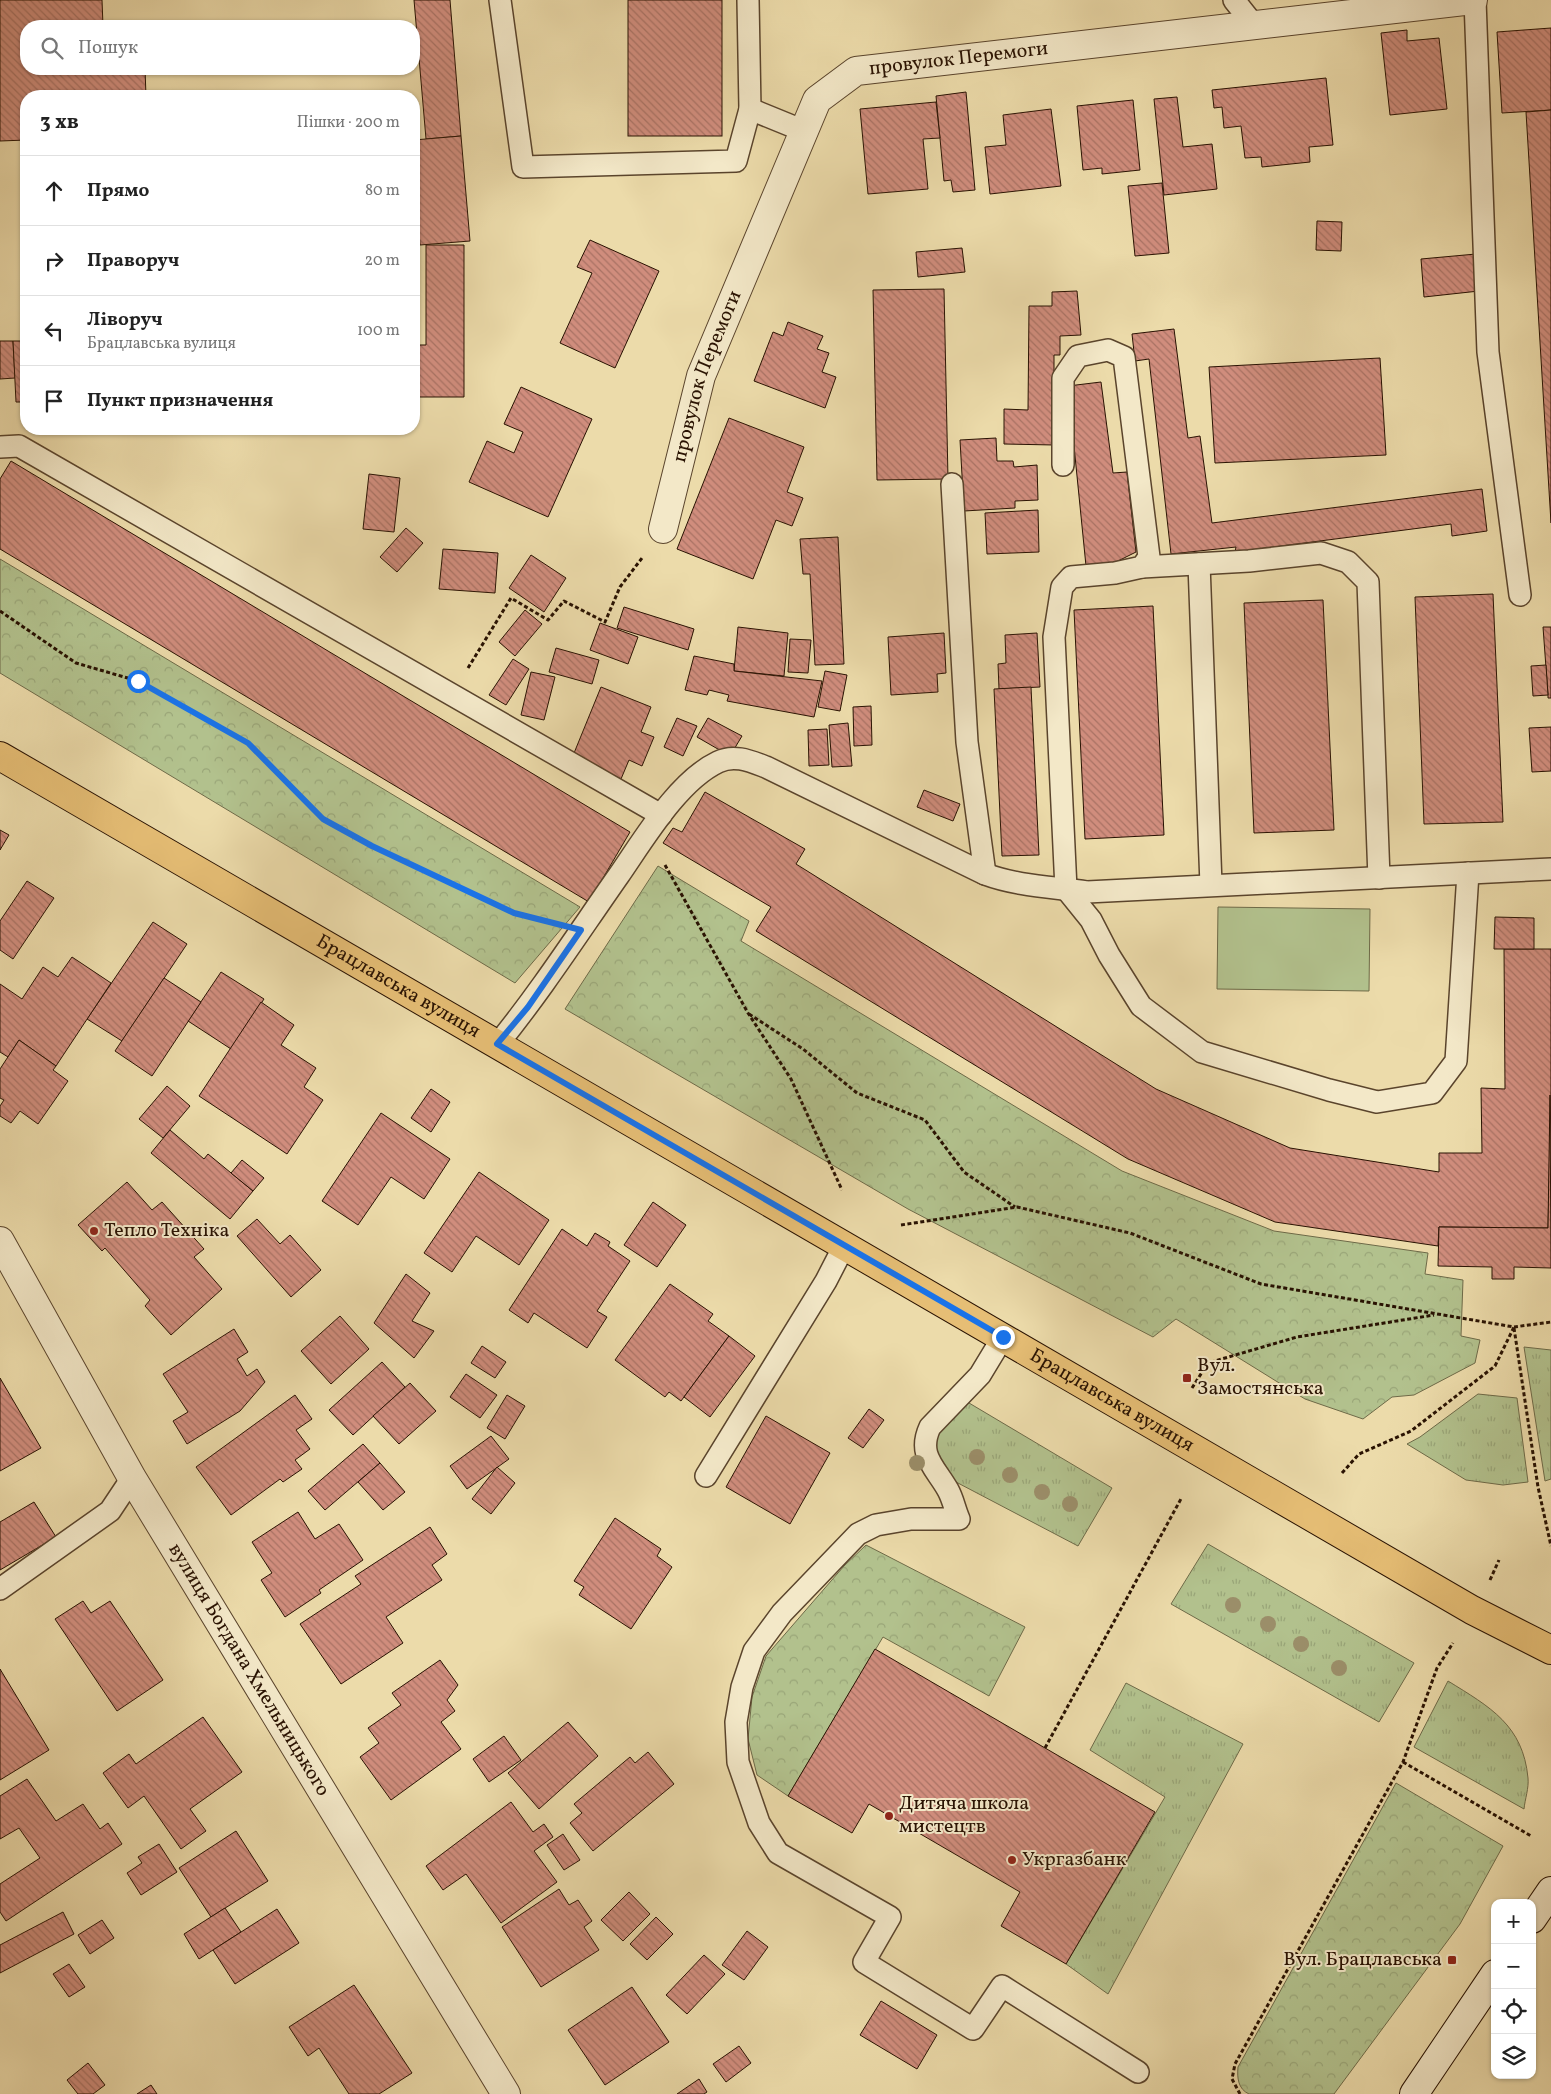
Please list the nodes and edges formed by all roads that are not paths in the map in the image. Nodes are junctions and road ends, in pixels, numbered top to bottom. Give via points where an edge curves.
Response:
1 (500, 0) edge
2 (748, 0) edge
3 (1234, 0) edge
4 (1474, 0) edge
5 (1253, 24) junction
6 (750, 109) junction
7 (804, 131) junction
8 (0, 447) edge
9 (1063, 465) dead end
10 (952, 484) dead end
11 (663, 529) road end
12 (1199, 564) junction
13 (1142, 567) junction
14 (1520, 595) dead end
15 (0, 756) edge
16 (662, 815) junction
17 (1551, 869) edge
18 (1468, 873) junction
19 (985, 874) junction
20 (1378, 878) junction
21 (1211, 886) junction
22 (1066, 889) junction
23 (497, 1044) junction
24 (0, 1241) edge
25 (844, 1246) junction
26 (1003, 1337) junction
27 (706, 1476) dead end
28 (132, 1478) junction
29 (0, 1589) edge
30 (1551, 1650) edge
31 (1551, 1891) edge
32 (1536, 1913) edge
33 (1491, 1980) edge
34 (1138, 2072) dead end
35 (506, 2094) edge
36 (1414, 2094) edge

1 - 6 lane via 523,167 736,161
2 - 6 lane
3 - 5 lane
4 - 5 street, провулок Перемоги
4 - 14 lane via 1488,352
5 - 7 street, провулок Перемоги via 856,70 817,100
6 - 7 lane
7 - 11 street, провулок Перемоги via 701,376
8 - 16 lane via 19,446
9 - 13 lane via 1063,378 1078,356 1108,350 1124,357 1149,557
10 - 19 lane via 967,742
12 - 13 lane
12 - 20 lane via 1321,553 1348,562 1368,582
12 - 21 lane
13 - 22 lane via 1070,577 1062,587 1054,637
15 - 23 main road, Брацлавська вулиця
16 - 19 lane via 698,773 720,760 740,758 766,766
16 - 23 lane via 528,1007
17 - 18 lane
18 - 20 lane
18 - 22 lane via 1456,1061 1432,1093 1377,1102 1202,1052 1141,1006 1091,920
19 - 22 lane via 1001,880
20 - 21 lane
21 - 22 lane via 1087,892
23 - 25 main road, Брацлавська вулиця
24 - 28 street, вулиця Богдана Хмельницького
25 - 26 main road, Брацлавська вулиця
25 - 27 lane via 826,1281
26 - 30 main road, Брацлавська вулиця via 1472,1610
26 - 34 lane via 980,1375 930,1426 925,1437 931,1466 948,1490 959,1519 911,1519 876,1525 858,1534 782,1614 754,1651 742,1687 736,1722 738,1762 759,1824 778,1853 890,1917 864,1962 973,2030 1002,1986
28 - 29 lane via 110,1511
28 - 35 street, вулиця Богдана Хмельницького
31 - 32 street
33 - 36 street

